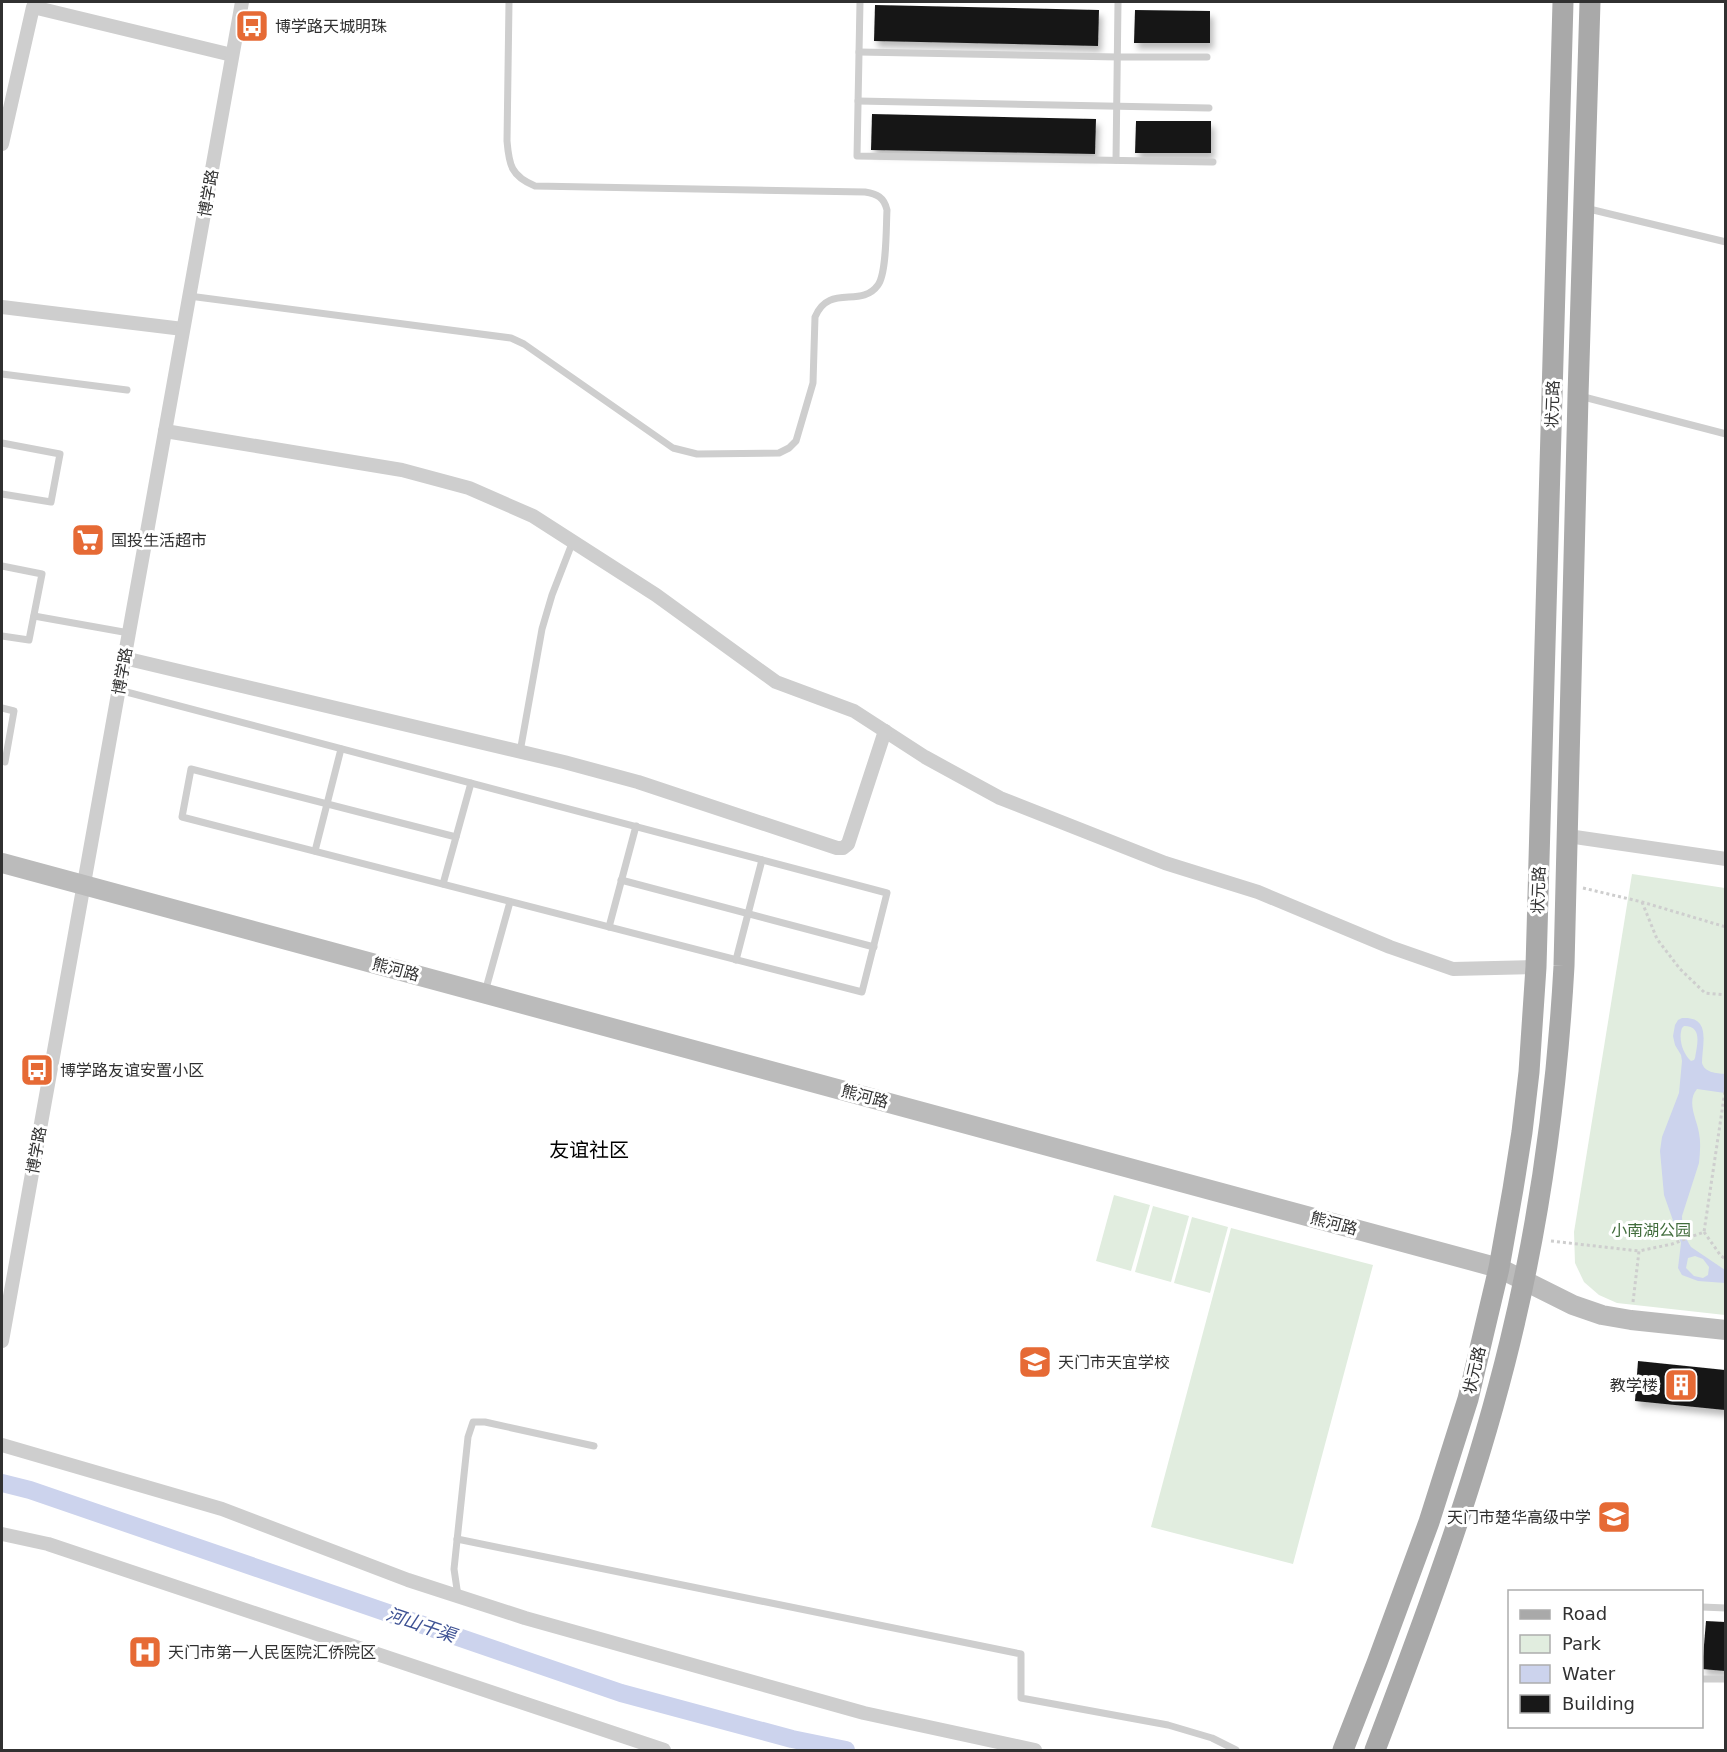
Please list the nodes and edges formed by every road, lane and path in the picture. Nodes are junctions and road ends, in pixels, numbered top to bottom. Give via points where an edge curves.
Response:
1 (242, 2) edge
2 (509, 2) edge
3 (860, 2) edge
4 (1118, 2) edge
5 (1563, 2) edge
6 (1590, 2) edge
7 (859, 52) junction
8 (232, 55) junction
9 (1118, 57) junction
10 (1208, 57) dead end
11 (858, 101) junction
12 (1117, 106) junction
13 (1209, 108) dead end
14 (2, 144) edge
15 (1116, 160) junction
16 (1213, 162) dead end
17 (1583, 207) junction
18 (1725, 242) edge
19 (189, 296) junction
20 (2, 307) edge
21 (183, 329) junction
22 (2, 374) edge
23 (127, 390) dead end
24 (1578, 396) junction
25 (165, 432) junction
26 (1725, 434) edge
27 (2, 443) edge
28 (2, 494) edge
29 (573, 541) junction
30 (2, 566) edge
31 (34, 616) junction
32 (129, 633) junction
33 (2, 636) edge
34 (124, 658) junction
35 (119, 690) junction
36 (2, 708) edge
37 (885, 731) junction
38 (341, 749) junction
39 (520, 752) junction
40 (2, 761) edge
41 (471, 783) junction
42 (327, 804) junction
43 (636, 826) junction
44 (1568, 836) junction
45 (456, 837) junction
46 (315, 851) junction
47 (1725, 859) edge
48 (762, 860) junction
49 (2, 863) edge
50 (621, 880) junction
51 (443, 884) junction
52 (1567, 884) junction
53 (84, 885) junction
54 (510, 902) junction
55 (1642, 902) junction
56 (748, 914) junction
57 (609, 927) junction
58 (1725, 927) edge
59 (873, 947) junction
60 (736, 960) junction
61 (1536, 968) junction
62 (485, 993) junction
63 (1725, 995) edge
64 (1725, 1084) edge
65 (1704, 1232) junction
66 (1532, 1238) junction
67 (1639, 1251) junction
68 (1725, 1259) edge
69 (1499, 1268) junction
70 (1523, 1279) junction
71 (6, 1292) edge
72 (1631, 1320) junction
73 (1725, 1330) edge
74 (2, 1341) edge
75 (2, 1445) edge
76 (594, 1446) dead end
77 (2, 1534) edge
78 (458, 1539) junction
79 (458, 1596) junction
80 (1703, 1607) edge
81 (1725, 1608) edge
82 (1703, 1679) edge
83 (1725, 1679) edge
84 (664, 1750) edge
85 (1035, 1750) edge
86 (1236, 1750) edge
87 (1343, 1750) edge
88 (1375, 1750) edge

1 - 8 street, 博学路
2 - 19 lane via 508,160 523,181 535,186 865,192 882,197 886,203 883,270 878,286 866,295 825,302 814,316 813,383 796,441 789,448 779,453 697,454 673,448 511,338
3 - 7 lane
4 - 9 lane
5 - 61 main road, 状元路
6 - 17 main road, 状元路
7 - 9 lane
7 - 11 lane
8 - 14 street via 33,7
8 - 19 street, 博学路
9 - 10 lane
9 - 12 lane
11 - 12 lane
11 - 15 lane via 857,156
12 - 13 lane
12 - 15 lane
15 - 16 lane
17 - 18 lane
17 - 24 main road, 状元路
19 - 21 street, 博学路
20 - 21 street
21 - 25 street, 博学路
22 - 23 lane
24 - 26 lane
24 - 44 main road, 状元路
25 - 29 street via 413,473 469,488 533,516
25 - 32 street, 博学路
27 - 28 lane via 60,454 51,502
29 - 37 street via 776,682 854,711
29 - 39 lane via 542,628
30 - 31 lane via 42,574
31 - 32 lane
31 - 33 lane via 29,640
32 - 34 street, 博学路
34 - 35 street, 博学路
34 - 39 street
35 - 38 lane
35 - 53 street, 博学路
36 - 40 lane via 14,711 5,762
37 - 39 street via 848,844 843,848 638,782
37 - 61 street via 1000,798 1165,863 1258,892 1390,947 1453,969
38 - 41 lane
38 - 42 lane
41 - 43 lane
41 - 45 lane
42 - 45 lane
42 - 46 lane
42 - 46 lane via 191,768 182,817
43 - 48 lane
43 - 50 lane
44 - 47 street
44 - 52 main road, 状元路
45 - 51 lane
46 - 51 lane
48 - 56 lane
48 - 59 lane via 887,893
49 - 53 street, 熊河路
50 - 56 lane
50 - 57 lane
51 - 54 lane
52 - 55 path
52 - 66 main road, 状元路 via 1560,1036
53 - 62 street, 熊河路
53 - 71 street, 博学路
54 - 57 lane
54 - 62 lane
55 - 58 path
55 - 63 path via 1657,939 1680,969 1705,993
56 - 59 lane
56 - 60 lane
57 - 60 lane
59 - 60 lane via 862,992
61 - 69 main road, 状元路 via 1522,1132
62 - 69 street, 熊河路
64 - 65 path
65 - 67 path
65 - 68 path
66 - 67 path
66 - 70 main road, 状元路
67 - 72 path
69 - 70 street, 熊河路
69 - 87 main road, 状元路 via 1451,1457
70 - 72 street, 熊河路 via 1573,1305
70 - 88 main road, 状元路 via 1510,1342 1450,1549
71 - 74 street, 博学路
72 - 73 street, 熊河路
75 - 79 street via 222,1509
76 - 78 lane via 473,1422 468,1437
77 - 84 street via 60,1548
78 - 79 lane via 454,1569
78 - 86 lane via 1021,1654 1021,1698 1168,1725
79 - 85 street via 864,1713
80 - 81 lane
82 - 83 lane

